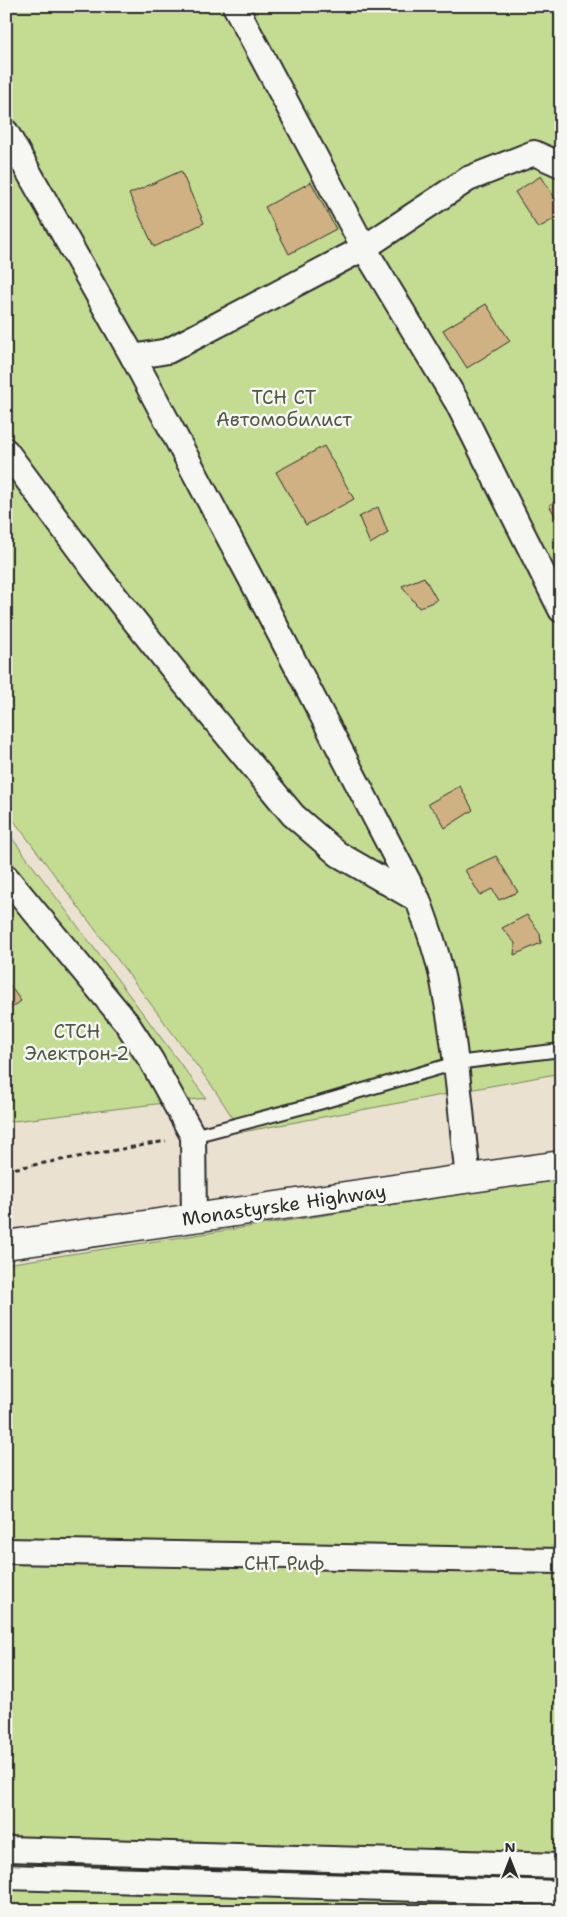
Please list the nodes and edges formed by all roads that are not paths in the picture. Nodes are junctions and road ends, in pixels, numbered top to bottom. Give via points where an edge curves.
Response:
1 (235, 6) edge
2 (6, 132) edge
3 (561, 165) edge
4 (364, 248) junction
5 (133, 357) junction
6 (6, 451) edge
7 (561, 610) edge
8 (6, 877) edge
9 (418, 900) junction
10 (561, 1050) edge
11 (456, 1064) junction
12 (193, 1136) junction
13 (561, 1165) edge
14 (468, 1178) junction
15 (194, 1218) junction
16 (6, 1245) edge
17 (6, 1551) edge
18 (561, 1561) edge
19 (6, 1849) edge
20 (561, 1866) edge
21 (6, 1877) edge
22 (561, 1892) edge

1 - 4 street
2 - 5 street
3 - 4 street via 534,153 468,179
4 - 5 street via 168,352
4 - 7 street via 456,402
5 - 9 street
6 - 9 street via 101,579 293,815 338,854
8 - 12 street via 126,1022
9 - 11 street via 445,991
10 - 11 lane
11 - 12 lane
11 - 14 street
12 - 15 street
13 - 14 main road, Monastyrske Highway
14 - 15 main road, Monastyrske Highway
15 - 16 main road, Monastyrske Highway
17 - 18 street
19 - 20 street
21 - 22 street

